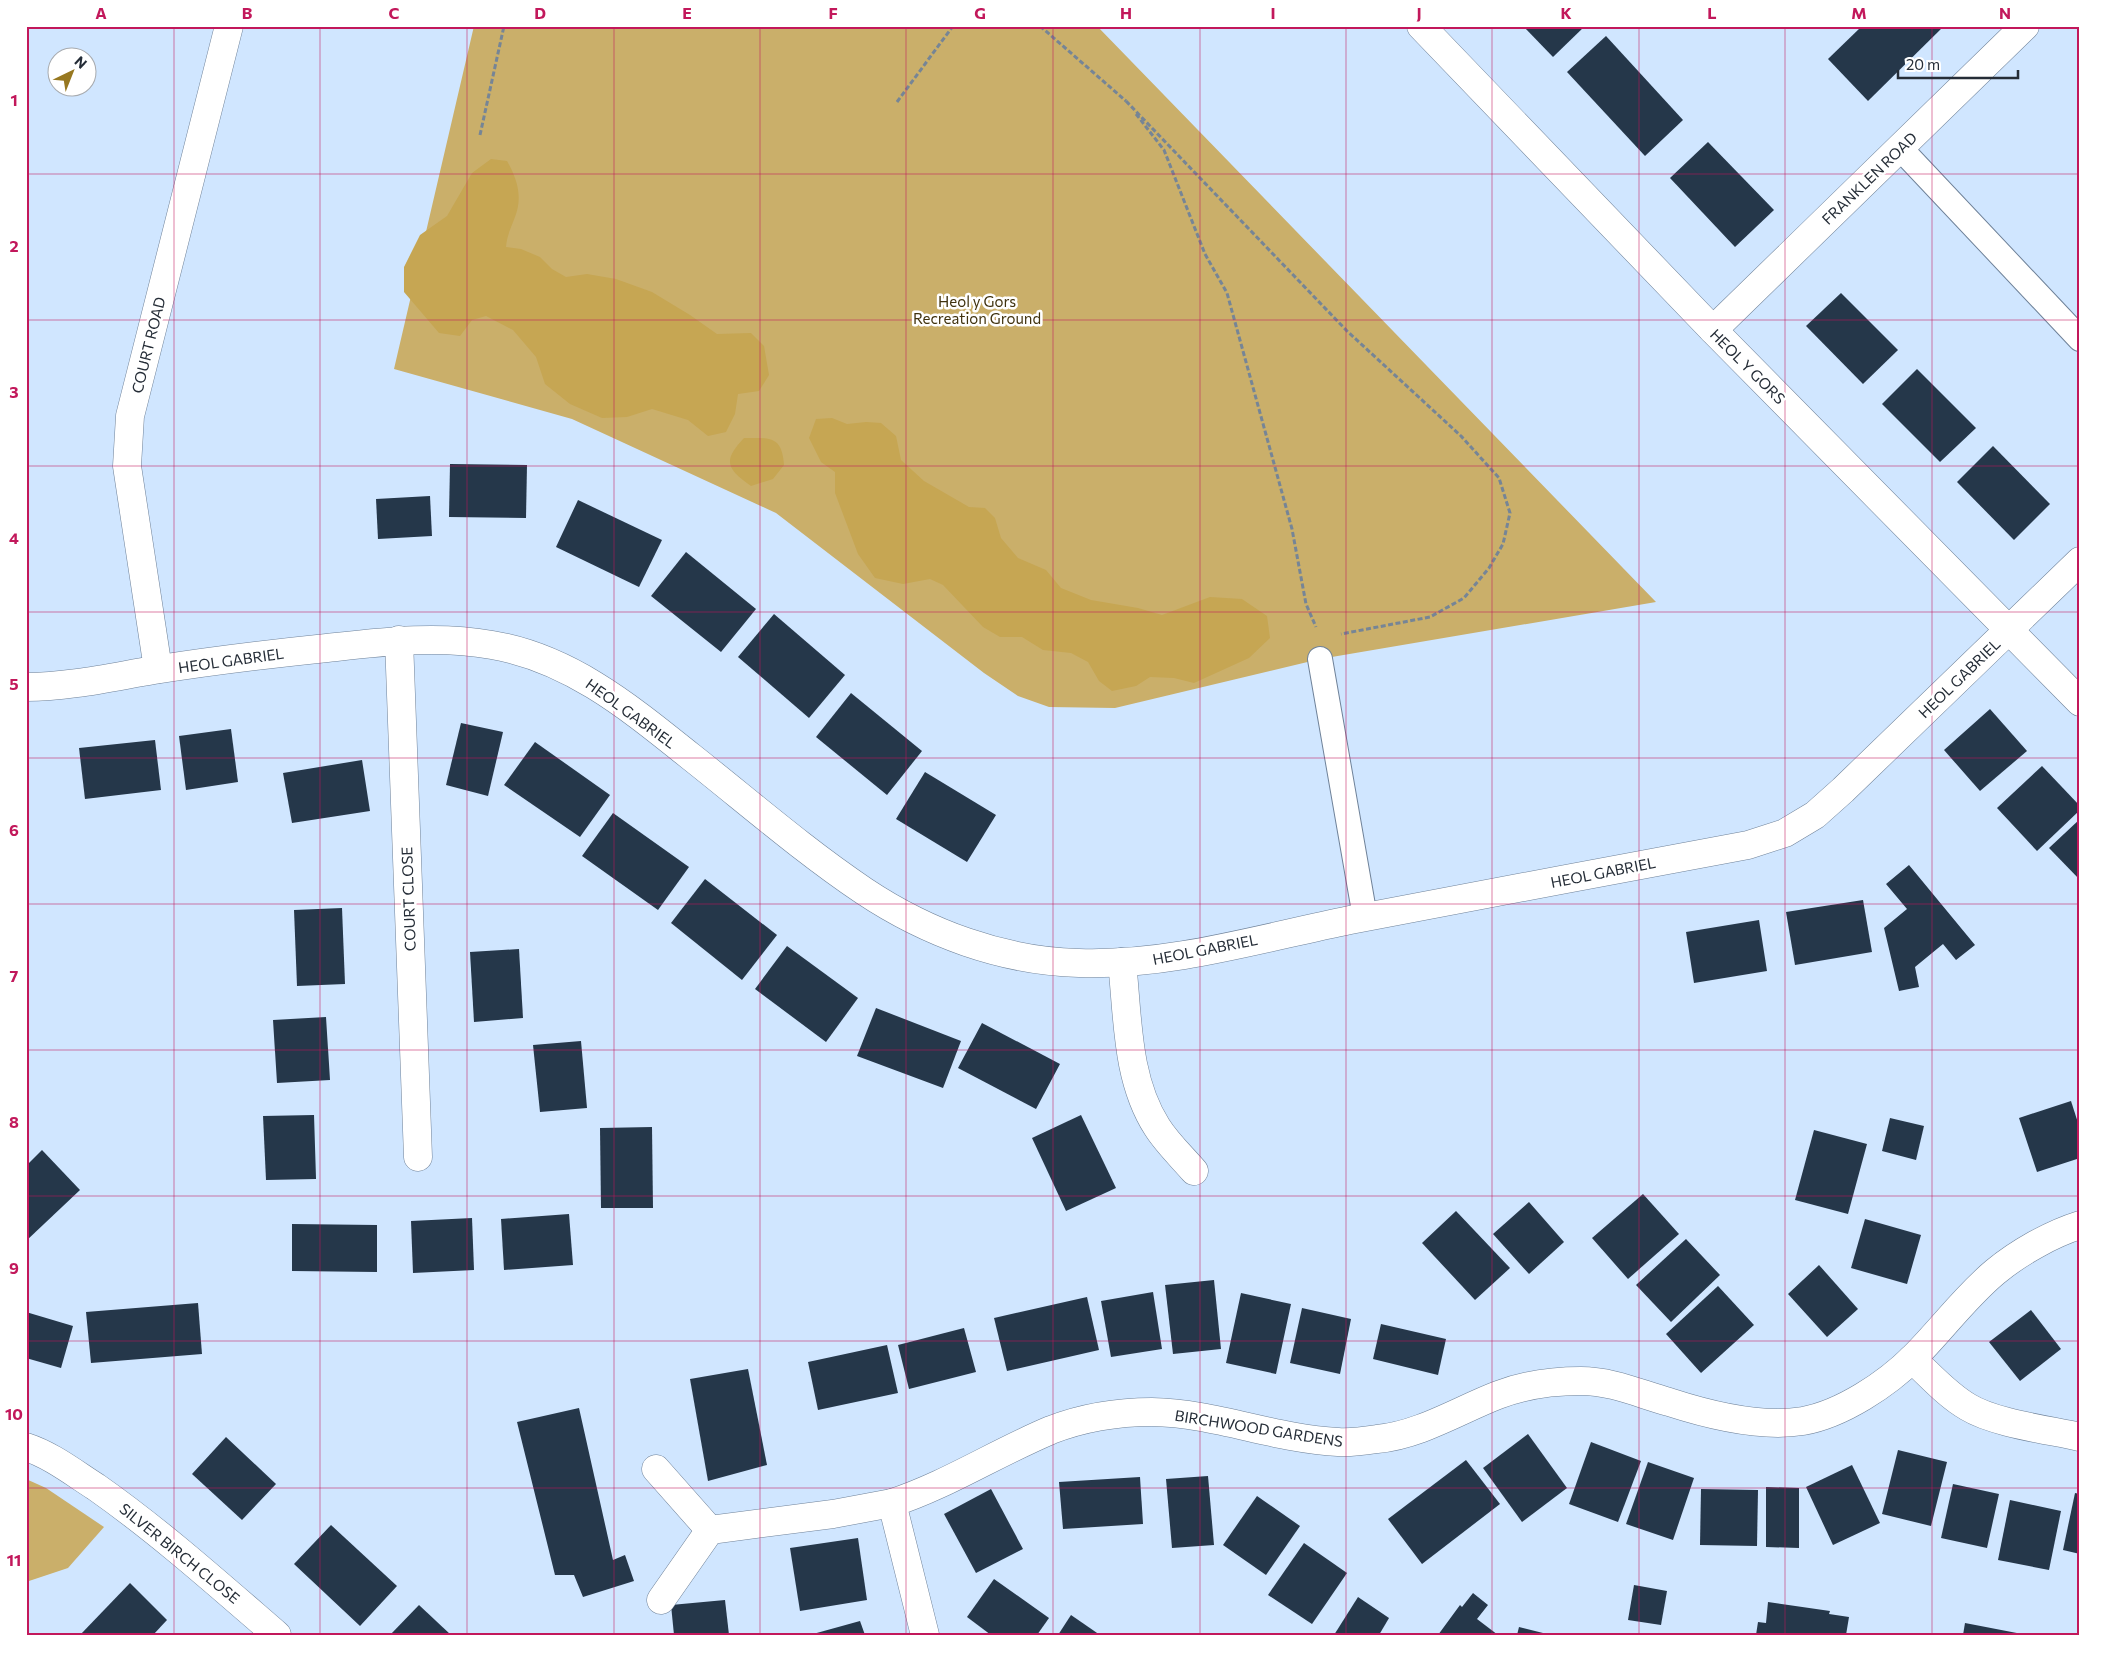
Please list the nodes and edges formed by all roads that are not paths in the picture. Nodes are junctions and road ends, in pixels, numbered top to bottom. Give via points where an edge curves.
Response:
1 (229, 26) edge
2 (1421, 26) edge
3 (2025, 26) edge
4 (1900, 148) junction
5 (1713, 330) junction
6 (2080, 339) edge
7 (2080, 561) edge
8 (2008, 629) junction
9 (399, 640) junction
10 (1321, 648) road end
11 (158, 669) junction
12 (26, 687) edge
13 (2080, 702) edge
14 (1365, 917) junction
15 (1122, 962) junction
16 (418, 1157) dead end
17 (1194, 1171) dead end
18 (2080, 1225) edge
19 (1912, 1359) junction
20 (2080, 1437) edge
21 (26, 1447) edge
22 (656, 1468) dead end
23 (892, 1503) junction
24 (710, 1530) junction
25 (661, 1600) dead end
26 (278, 1635) edge
27 (925, 1635) edge

1 - 11 street, COURT ROAD via 130,416 127,440 127,466
2 - 5 street, HEOL Y GORS
3 - 4 street, FRANKLEN ROAD
4 - 5 street, FRANKLEN ROAD
4 - 6 lane
5 - 8 street, HEOL Y GORS
7 - 8 street, HEOL GABRIEL
8 - 13 street, HEOL Y GORS
8 - 14 street, HEOL GABRIEL via 1844,790 1815,815 1785,833 1748,845
9 - 11 street, HEOL GABRIEL
9 - 15 street, HEOL GABRIEL via 493,645 536,656 577,674 626,705 856,885 911,920 956,940 1024,957 1077,964
9 - 16 street, COURT CLOSE
10 - 14 lane
11 - 12 street, HEOL GABRIEL via 76,683
14 - 15 street, HEOL GABRIEL via 1173,957
15 - 17 street via 1132,1063 1146,1105 1157,1127
18 - 19 street, BIRCHWOOD GARDENS via 2031,1248 1996,1272
19 - 20 street via 1968,1408 1988,1417
19 - 23 street, BIRCHWOOD GARDENS via 1866,1394 1834,1411 1802,1421 1725,1418 1620,1386 1585,1381 1548,1382 1501,1394 1424,1427 1382,1439 1340,1443 1212,1419 1153,1412 1099,1416 1053,1430 924,1492
21 - 26 street, SILVER BIRCH CLOSE via 75,1473 122,1505
22 - 24 street
23 - 24 street, BIRCHWOOD GARDENS
23 - 27 street
24 - 25 street

